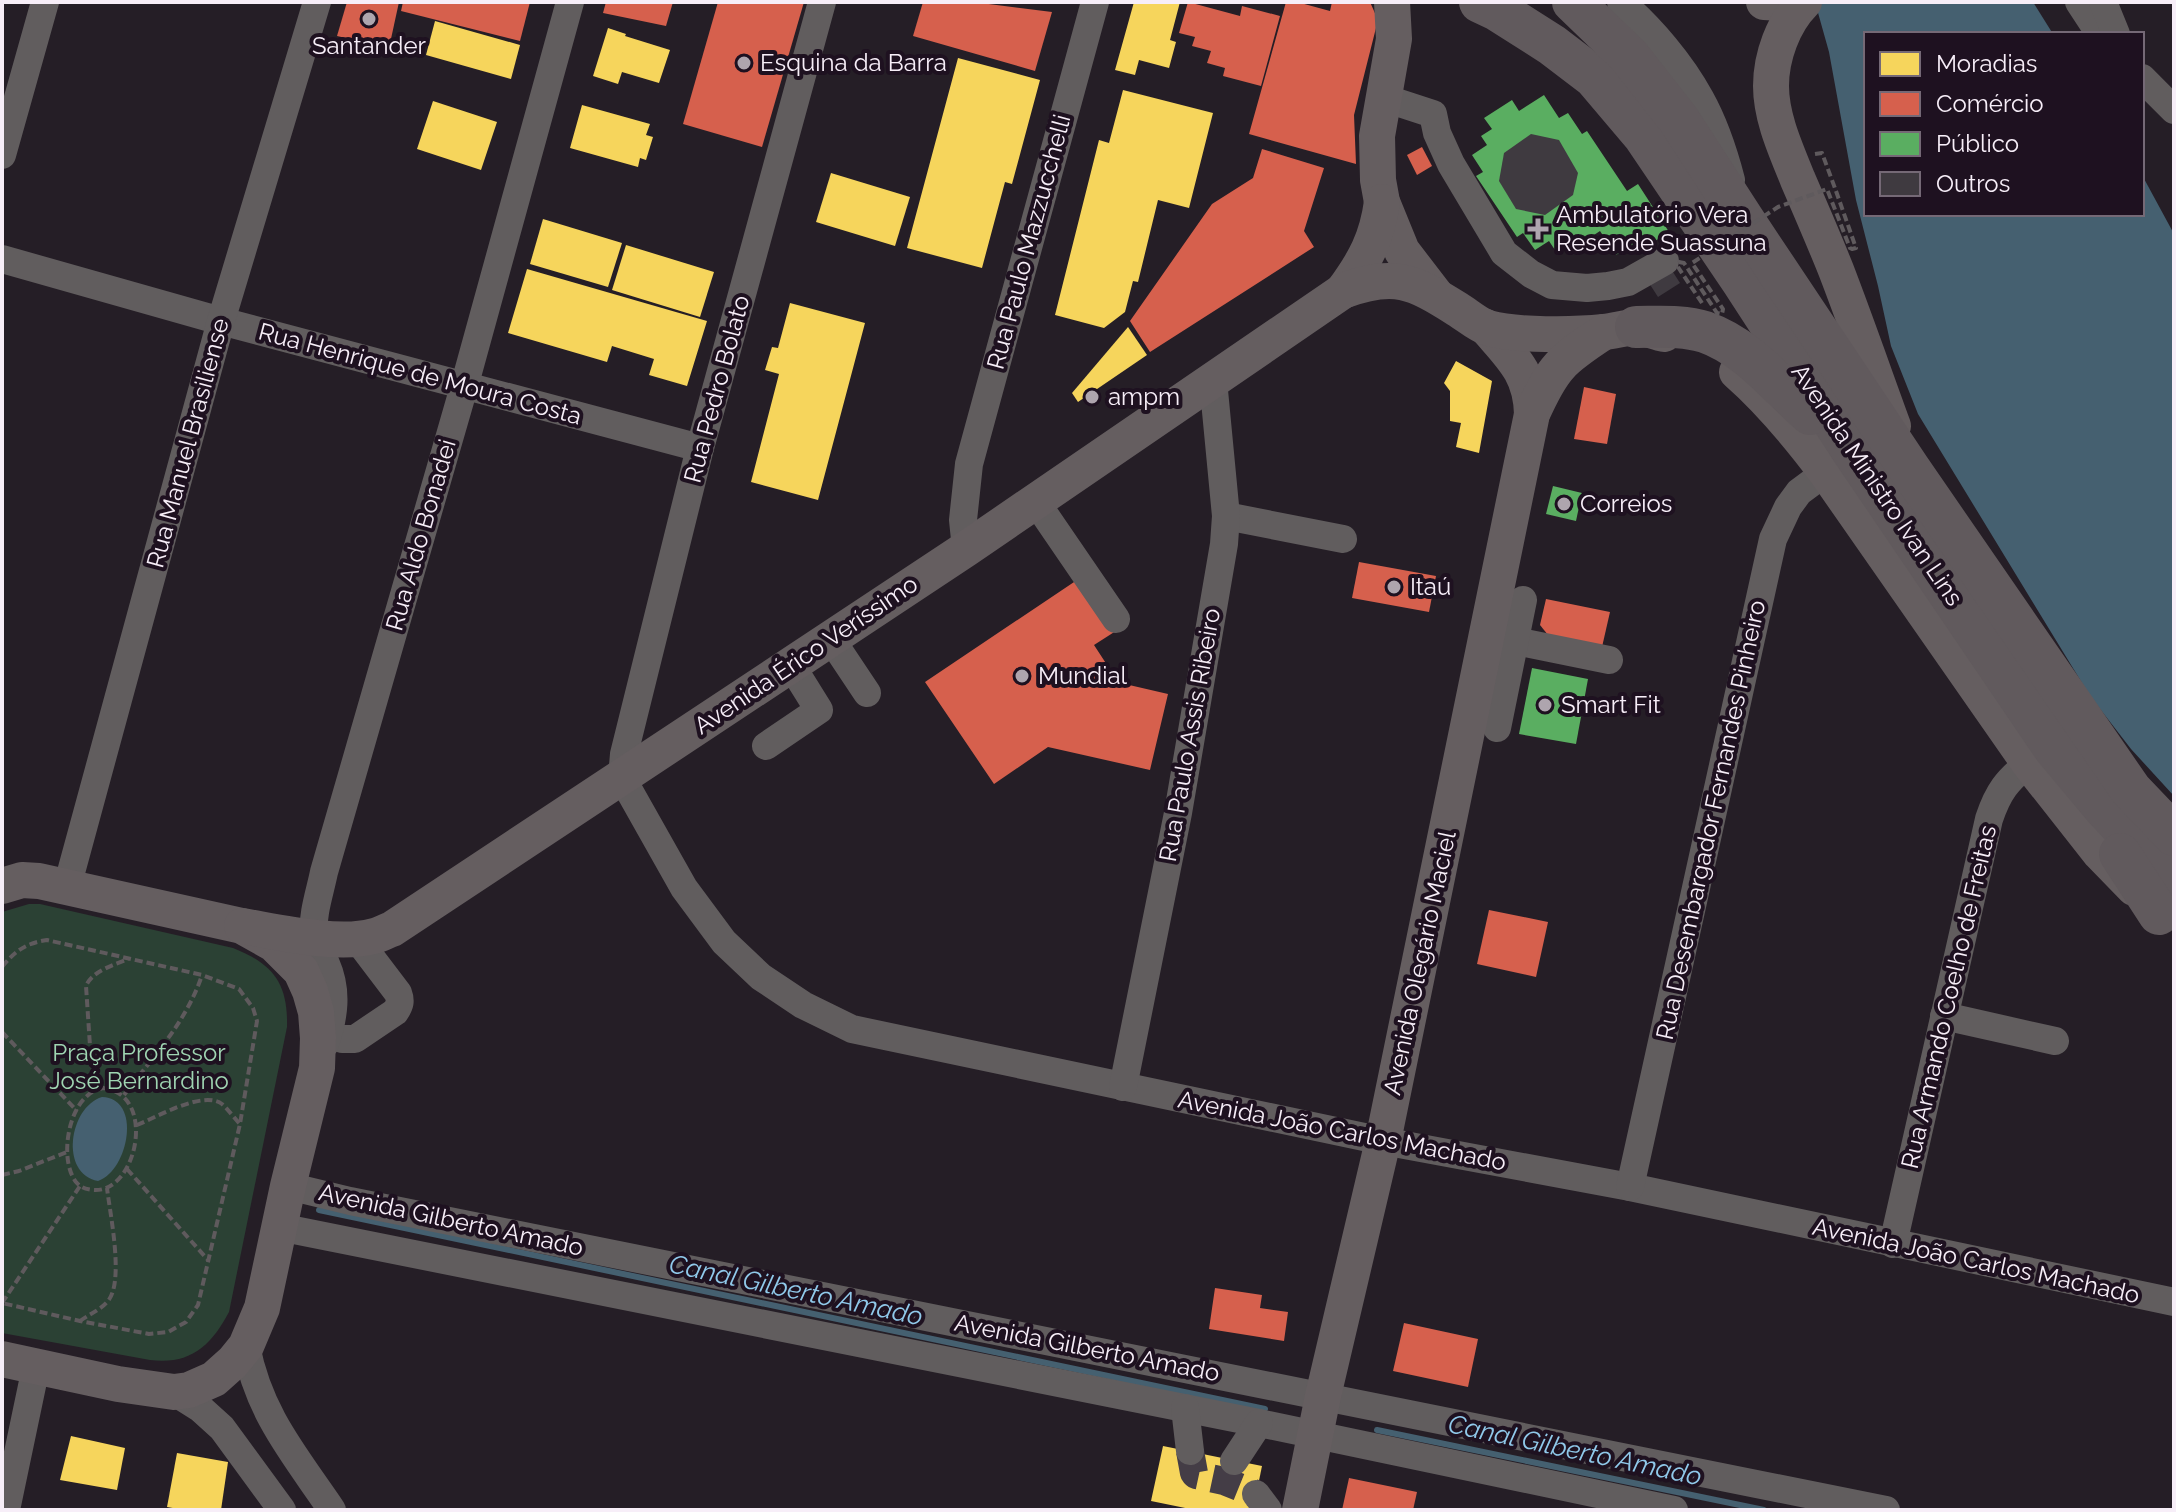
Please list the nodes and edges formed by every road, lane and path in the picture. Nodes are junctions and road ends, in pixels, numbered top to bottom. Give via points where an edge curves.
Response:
1 (45, 2) edge
2 (317, 2) edge
3 (570, 2) edge
4 (822, 2) edge
5 (1095, 2) edge
6 (1392, 2) edge
7 (1480, 2) edge
8 (1573, 2) edge
9 (1621, 2) edge
10 (1764, 2) edge
11 (2079, 2) edge
12 (2103, 2) edge
13 (1802, 3) edge
14 (2099, 32) edge
15 (2115, 32) edge
16 (2144, 80) edge
17 (1384, 98) junction
18 (2174, 110) edge
19 (2, 155) edge
20 (1825, 163) dead end
21 (1382, 202) junction
22 (1743, 219) junction
23 (2, 259) edge
24 (1665, 261) dead end
25 (1343, 291) junction
26 (1436, 296) junction
27 (1702, 303) dead end
28 (221, 321) junction
29 (1486, 327) junction
30 (1620, 330) junction
31 (1213, 380) junction
32 (464, 387) junction
33 (1532, 414) junction
34 (700, 448) junction
35 (1839, 462) junction
36 (1909, 468) junction
37 (966, 482) junction
38 (1021, 512) junction
39 (1226, 516) junction
40 (1343, 539) dead end
41 (966, 549) junction
42 (1523, 600) dead end
43 (1116, 619) dead end
44 (831, 639) junction
45 (1515, 641) junction
46 (1609, 660) dead end
47 (791, 665) junction
48 (1492, 682) junction
49 (867, 693) dead end
50 (1497, 728) dead end
51 (766, 746) dead end
52 (2041, 755) junction
53 (622, 778) junction
54 (2174, 835) edge
55 (9, 880) edge
56 (67, 887) junction
57 (2169, 908) edge
58 (242, 926) junction
59 (313, 937) junction
60 (357, 939) junction
61 (130, 958) junction
62 (2, 967) edge
63 (202, 975) junction
64 (1944, 1016) junction
65 (2, 1032) edge
66 (329, 1034) junction
67 (2055, 1041) dead end
68 (317, 1068) junction
69 (1123, 1087) junction
70 (93, 1091) junction
71 (124, 1095) junction
72 (77, 1111) junction
73 (240, 1124) junction
74 (136, 1126) junction
75 (1383, 1141) junction
76 (67, 1152) junction
77 (127, 1168) junction
78 (2, 1175) edge
79 (80, 1186) junction
80 (288, 1186) junction
81 (1630, 1187) junction
82 (107, 1188) junction
83 (279, 1227) junction
84 (1893, 1244) junction
85 (208, 1260) junction
86 (2174, 1302) edge
87 (2, 1303) edge
88 (80, 1321) junction
89 (246, 1346) junction
90 (19, 1363) edge
91 (174, 1392) junction
92 (1323, 1396) junction
93 (1185, 1408) junction
94 (1259, 1423) junction
95 (1315, 1436) junction
96 (1190, 1451) tunnel mouth
97 (1234, 1461) dead end
98 (6, 1510) edge
99 (282, 1510) edge
100 (332, 1510) edge
101 (1300, 1510) edge
102 (1674, 1510) edge
103 (1886, 1510) edge

1 - 19 street
2 - 28 street, Rua Manuel Brasiliense
3 - 32 street, Rua Aldo Bonadei
4 - 34 street, Rua Pedro Bolato
5 - 37 street, Rua Paulo Mazzucchelli
6 - 17 main road via 1394,39
7 - 35 highway, Avenida Ministro Ivan Lins via 1594,77 1644,136 1751,294
8 - 22 highway, Avenida Ministro Ivan Lins via 1629,56 1679,120
9 - 22 street via 1700,98
10 - 13 main road
11 - 14 street
12 - 15 street
13 - 36 main road via 1784,31 1772,68 1772,102
16 - 18 street
17 - 21 main road via 1376,161
17 - 24 street via 1433,114 1451,164 1504,253 1531,274 1552,285 1608,286 1639,277
20 - 27 path, bridge via 1856,248 1850,248 1827,189 1778,207 1692,263 1722,314 1679,262
21 - 25 main road via 1370,250
21 - 26 main road via 1402,251
22 - 36 highway, Avenida Ministro Ivan Lins
23 - 28 street, Rua Henrique de Moura Costa
25 - 26 main road via 1383,280 1415,285
25 - 31 main road, Avenida Érico Veríssimo
26 - 29 main road
28 - 32 street, Rua Henrique de Moura Costa
28 - 56 street, Rua Manuel Brasiliense
29 - 30 main road via 1538,333
29 - 33 main road, Avenida Olegário Maciel via 1523,371
30 - 33 main road, Avenida Olegário Maciel via 1567,357
30 - 35 highway via 1693,329 1730,344 1791,397
31 - 38 main road, Avenida Érico Veríssimo
31 - 39 street, Rua Paulo Assis Ribeiro
32 - 34 street, Rua Henrique de Moura Costa
32 - 59 street, Rua Aldo Bonadei via 324,872
33 - 48 main road, Avenida Olegário Maciel
34 - 53 street, Rua Pedro Bolato
35 - 52 highway, Avenida Ministro Ivan Lins
35 - 81 street, Rua Desembargador Fernandes Pinheiro via 1799,492 1773,539
36 - 54 highway, Avenida Ministro Ivan Lins via 2131,790
37 - 38 street via 993,513
37 - 41 street, Rua Paulo Mazzucchelli
38 - 41 main road, Avenida Érico Veríssimo
38 - 43 street
39 - 40 street
39 - 69 street, Rua Paulo Assis Ribeiro via 1178,813
41 - 44 main road, Avenida Érico Veríssimo
42 - 45 street
44 - 47 main road, Avenida Érico Veríssimo
44 - 49 street
45 - 46 street
45 - 48 street
47 - 51 street via 819,710
47 - 53 main road, Avenida Érico Veríssimo
48 - 50 street
48 - 75 main road, Avenida Olegário Maciel
52 - 57 highway, Avenida Ministro Ivan Lins
52 - 64 street, Rua Armando Coelho de Freitas via 1997,795
53 - 60 main road, Avenida Érico Veríssimo via 392,929
53 - 69 street, Avenida João Carlos Machado via 684,888 724,942 761,977 803,1005 852,1029
55 - 56 main road
56 - 58 main road
58 - 59 main road, Avenida Érico Veríssimo
58 - 68 main road via 274,944 301,971 316,1012
59 - 60 main road, Avenida Érico Veríssimo
59 - 66 street via 334,996
60 - 66 street via 398,993 399,1007 355,1039
61 - 62 path via 47,940 31,942
61 - 63 path
61 - 70 path via 97,973 86,986
63 - 71 path via 185,1015
63 - 73 path via 239,989 257,1021
64 - 67 street
64 - 84 street, Rua Armando Coelho de Freitas
65 - 72 path
66 - 68 street
68 - 80 main road
69 - 75 street, Avenida João Carlos Machado
70 - 71 path via 113,1089
70 - 72 path
71 - 74 path
72 - 76 path
73 - 74 path via 220,1103 206,1099
73 - 85 path
74 - 77 path
75 - 81 street, Avenida João Carlos Machado
75 - 92 main road, Avenida Olegário Maciel
76 - 78 path
76 - 79 path
77 - 82 path
77 - 85 path
79 - 82 path
79 - 87 path
80 - 83 main road
80 - 92 street, Avenida Gilberto Amado
81 - 84 street, Avenida João Carlos Machado
82 - 88 path via 116,1287 108,1302
83 - 89 main road via 262,1308
83 - 93 street, Avenida Gilberto Amado
84 - 86 street, Avenida João Carlos Machado
85 - 88 path via 198,1305 186,1322 168,1332 149,1334
87 - 88 path
89 - 91 main road via 214,1379
89 - 100 street via 251,1374 273,1423
90 - 91 main road
90 - 98 street
91 - 99 street via 222,1428
92 - 95 main road, Avenida Olegário Maciel
92 - 103 street, Avenida Gilberto Amado
93 - 94 street, Avenida Gilberto Amado
93 - 96 street
94 - 95 street, Avenida Gilberto Amado
94 - 97 street
95 - 101 main road, Avenida Olegário Maciel
95 - 102 street, Avenida Gilberto Amado

